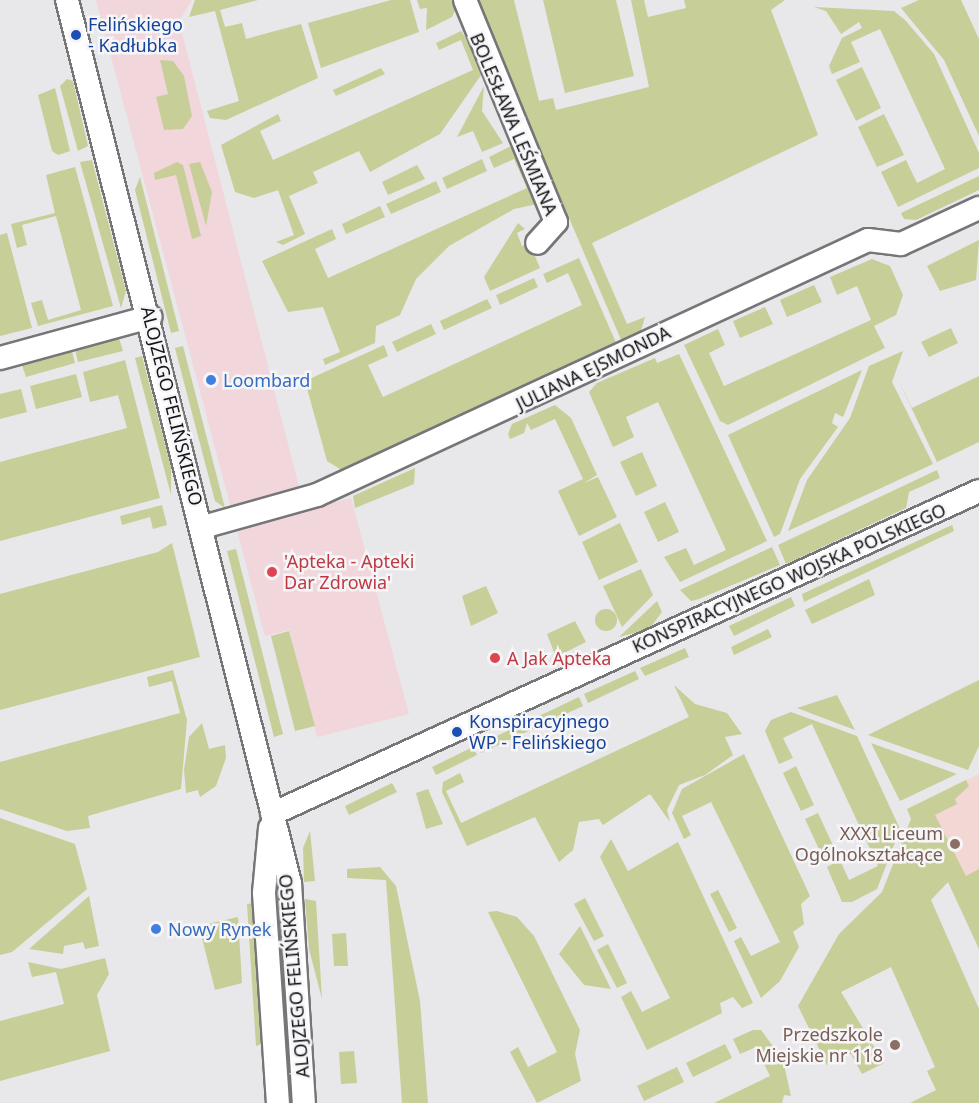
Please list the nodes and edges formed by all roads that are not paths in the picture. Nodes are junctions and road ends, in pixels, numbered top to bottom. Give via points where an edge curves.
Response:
1 (67, 0) edge
2 (465, 0) edge
3 (979, 208) edge
4 (537, 243) dead end
5 (150, 317) junction
6 (0, 358) edge
7 (979, 491) edge
8 (203, 527) junction
9 (272, 814) junction
10 (278, 1103) edge
11 (304, 1103) edge

1 - 5 street, ALOJZEGO FELIŃSKIEGO
2 - 4 street, BOLESŁAWA LEŚMIANA via 556,222
3 - 8 street, JULIANA EJSMONDA via 901,244 868,240 317,495
5 - 6 street
5 - 8 street, ALOJZEGO FELIŃSKIEGO
7 - 9 street, KONSPIRACYJNEGO WOJSKA POLSKIEGO
8 - 9 street, ALOJZEGO FELIŃSKIEGO
9 - 10 street, ALOJZEGO FELIŃSKIEGO via 264,893
9 - 11 street, ALOJZEGO FELIŃSKIEGO via 291,892

